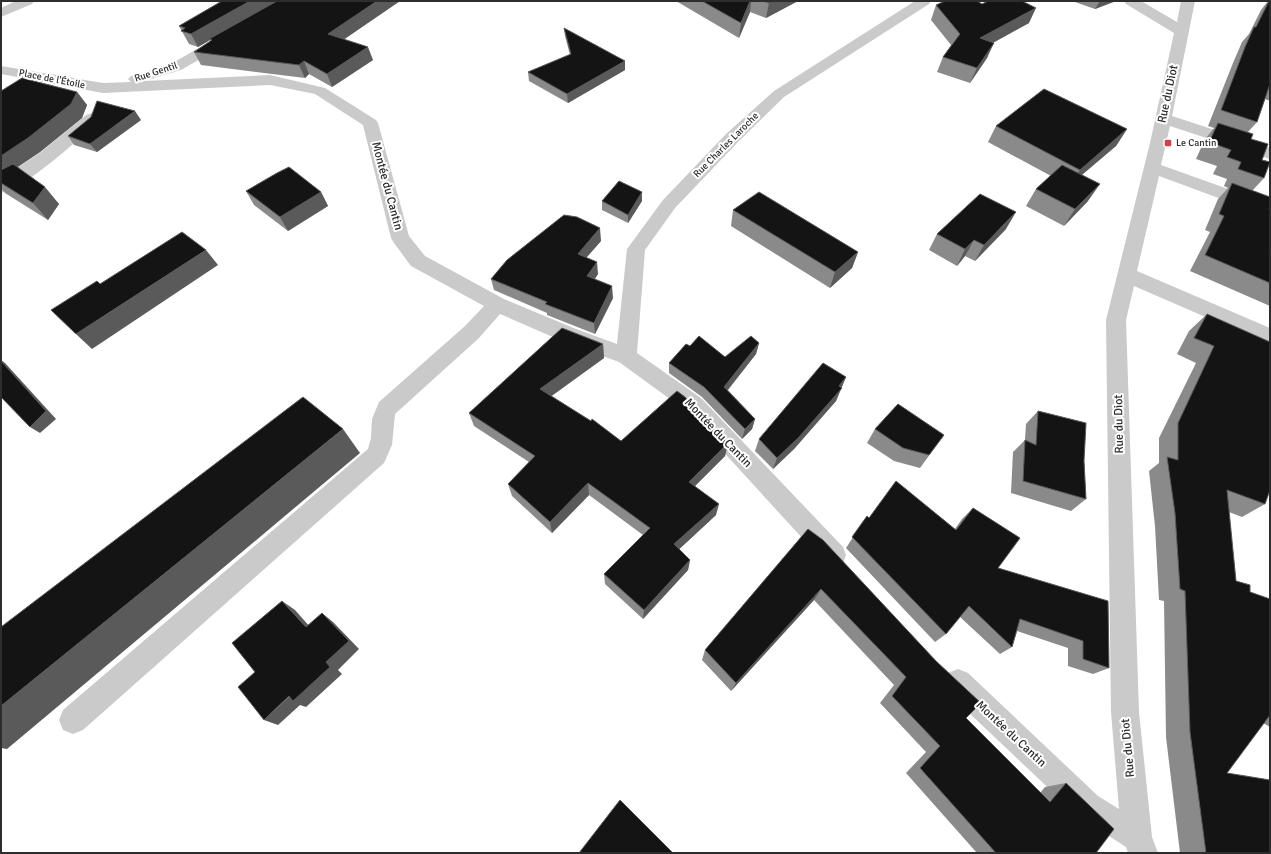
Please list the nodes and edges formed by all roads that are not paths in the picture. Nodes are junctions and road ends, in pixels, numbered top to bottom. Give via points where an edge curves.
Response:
1 (27, 1) edge
2 (924, 1) edge
3 (1131, 1) edge
4 (1188, 1) edge
5 (1, 13) edge
6 (1182, 31) junction
7 (230, 36) edge
8 (1, 70) edge
9 (103, 88) junction
10 (1163, 118) junction
11 (1270, 154) edge
12 (1152, 168) junction
13 (1, 187) edge
14 (1270, 211) edge
15 (1127, 275) junction
16 (497, 304) junction
17 (1270, 338) edge
18 (626, 356) junction
19 (851, 573) edge
20 (945, 671) edge
21 (73, 720) dead end
22 (1140, 845) edge

1 - 5 street
2 - 18 street, Rue Charles Laroche via 779,94 732,138 669,204 636,249
3 - 6 street
4 - 6 street, Rue du Diot
6 - 10 street, Rue du Diot
7 - 9 street, Rue Gentil via 176,67
8 - 9 street, Place de l'Étoile
9 - 13 street via 90,121 47,157
9 - 16 street, Montée du Cantin via 270,80 320,91 370,123 400,238 418,261
10 - 11 street
10 - 12 street, Rue du Diot
12 - 14 street
12 - 15 street, Rue du Diot
15 - 17 street
15 - 22 street, Rue du Diot via 1116,320 1125,712
16 - 18 street, Montée du Cantin
16 - 21 street via 472,332 387,408 384,413 382,445 376,456
18 - 19 street, Montée du Cantin via 693,404
20 - 22 street, Montée du Cantin via 1088,806

